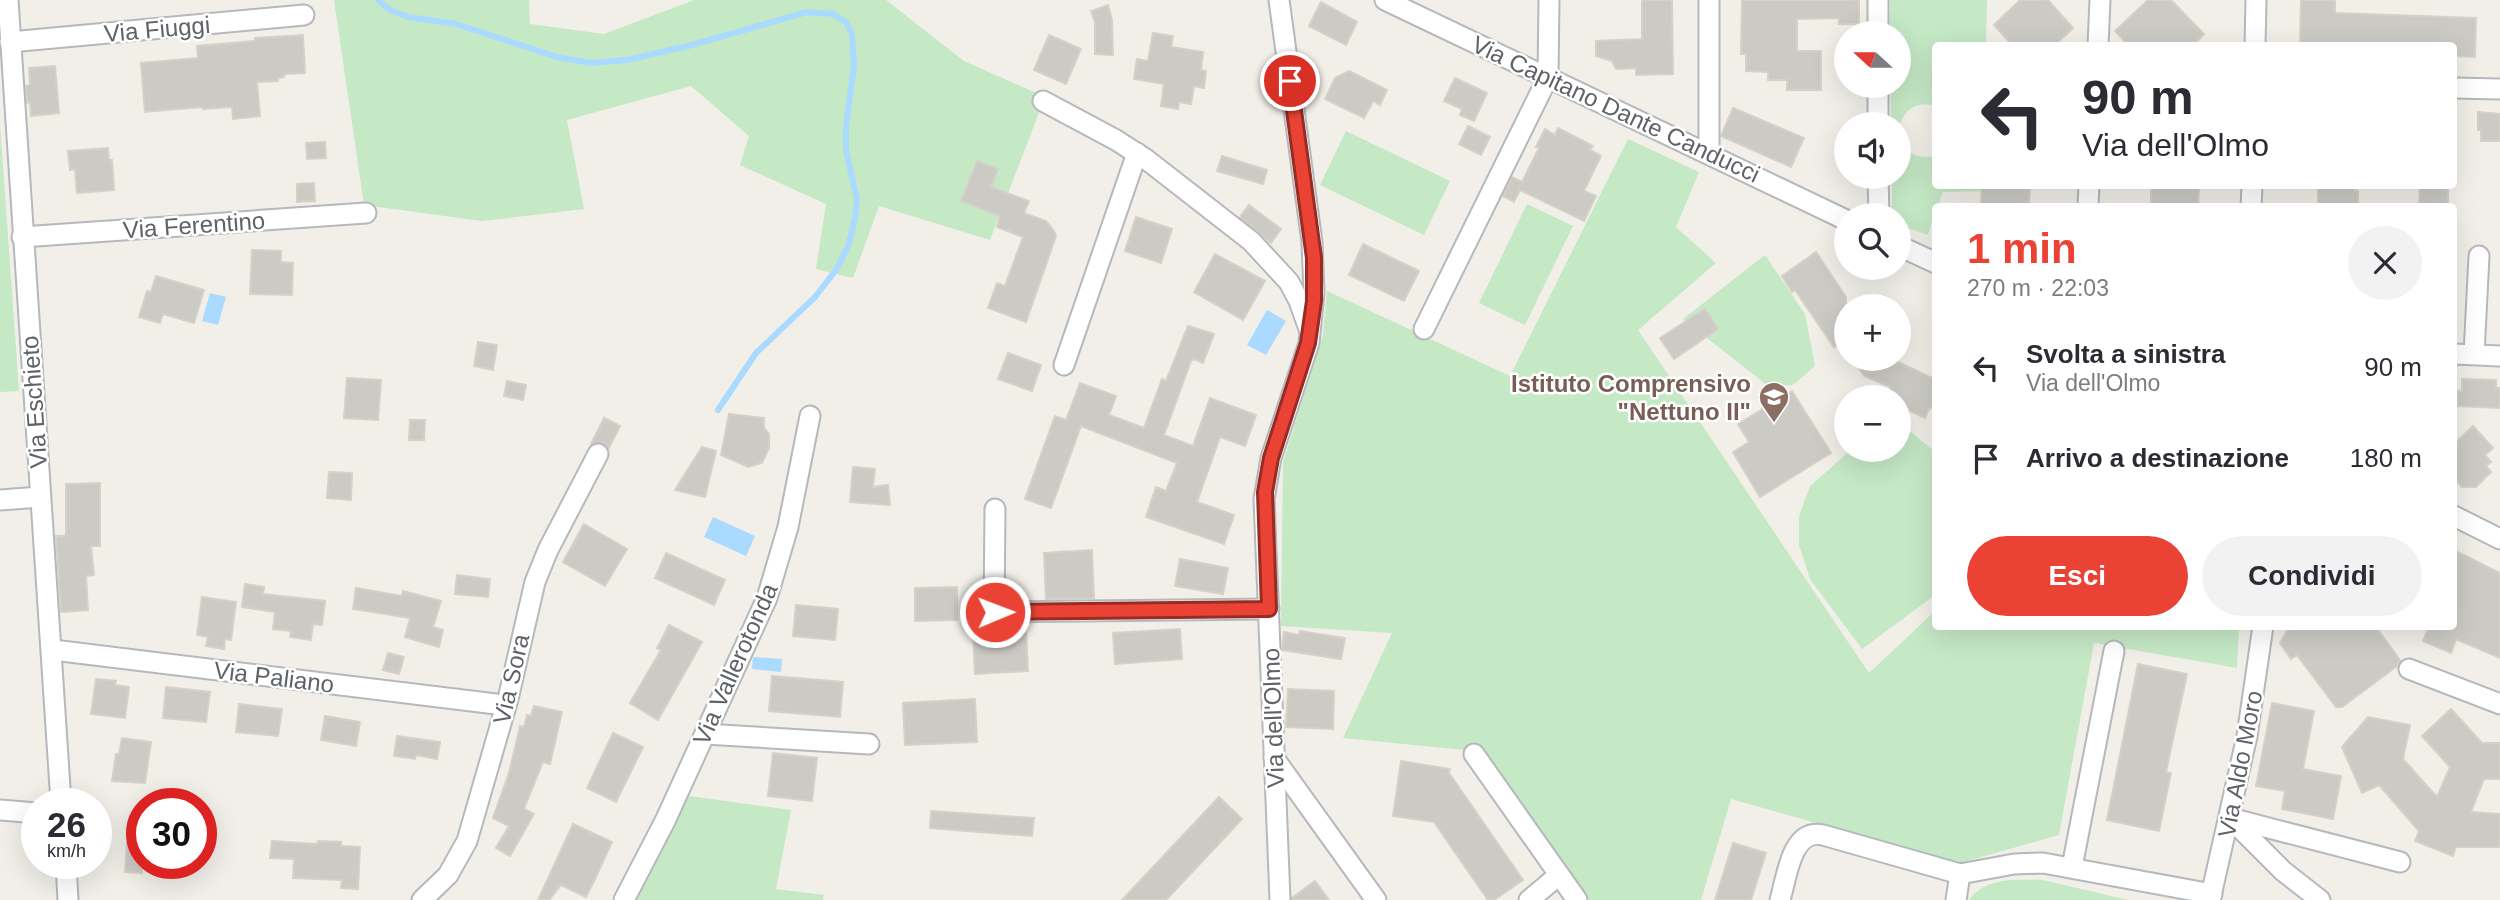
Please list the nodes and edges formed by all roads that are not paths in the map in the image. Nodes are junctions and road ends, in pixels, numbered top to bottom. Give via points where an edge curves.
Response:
1 (8, 0) edge
2 (1279, 0) edge
3 (1386, 0) edge
4 (1549, 0) edge
5 (1709, 0) edge
6 (1878, 0) edge
7 (2100, 0) edge
8 (2256, 0) edge
9 (304, 15) dead end
10 (1878, 21) edge
11 (10, 42) junction
12 (2098, 42) edge
13 (2255, 42) edge
14 (1548, 77) junction
15 (2457, 88) edge
16 (2500, 89) edge
17 (1043, 101) dead end
18 (1137, 153) junction
19 (1709, 153) junction
20 (366, 213) dead end
21 (1834, 214) edge
22 (22, 237) junction
23 (1911, 252) edge
24 (2479, 256) dead end
25 (1932, 262) edge
26 (1424, 329) dead end
27 (1311, 333) junction
28 (2457, 354) edge
29 (2474, 354) junction
30 (2500, 356) edge
31 (1064, 365) dead end
32 (810, 416) dead end
33 (598, 454) dead end
34 (40, 497) junction
35 (0, 499) edge
36 (995, 509) dead end
37 (2457, 518) edge
38 (2500, 539) edge
39 (1269, 609) junction
40 (2262, 630) edge
41 (53, 650) junction
42 (2114, 651) dead end
43 (2409, 669) dead end
44 (496, 704) dead end
45 (2500, 704) edge
46 (705, 734) junction
47 (869, 744) dead end
48 (1474, 754) dead end
49 (1274, 757) junction
50 (60, 788) edge
51 (0, 810) edge
52 (21, 812) edge
53 (2230, 818) junction
54 (2400, 862) dead end
55 (2072, 867) junction
56 (1960, 874) junction
57 (1559, 875) junction
58 (67, 879) edge
59 (2211, 897) edge
60 (68, 900) edge
61 (422, 900) edge
62 (624, 900) edge
63 (1280, 900) edge
64 (1376, 900) edge
65 (1529, 900) edge
66 (1577, 900) edge
67 (1780, 900) edge
68 (1956, 900) edge
69 (2320, 900) edge

1 - 11 street, Via Eschieto
2 - 27 street, Via dell'Olmo via 1314,258
3 - 14 street, Via Capitano Dante Canducci
4 - 14 street
5 - 19 street
6 - 10 street
7 - 12 street
8 - 13 street
9 - 11 street, Via Fiuggi
11 - 22 street, Via Eschieto
14 - 19 street, Via Capitano Dante Canducci
14 - 26 street
15 - 16 street
17 - 18 street
18 - 27 street via 1262,250 1295,292
18 - 31 street
19 - 21 street, Via Capitano Dante Canducci
20 - 22 street, Via Ferentino
22 - 34 street, Via Eschieto
23 - 25 street
24 - 29 street
27 - 39 street, Via dell'Olmo via 1271,458 1265,492
28 - 29 street
29 - 30 street
32 - 46 street, Via Vallerotonda via 776,572
33 - 61 street, Via Sora via 534,582 506,709 467,841 448,875
34 - 35 street
34 - 41 street, Via Eschieto
36 - 39 street via 995,612
37 - 38 street
39 - 49 street, Via dell'Olmo
40 - 53 street, Via Aldo Moro
41 - 44 street, Via Paliano
41 - 50 street, Via Eschieto
42 - 55 street
43 - 45 street
46 - 47 street
46 - 62 street, Via Vallerotonda
48 - 57 street
49 - 63 street, Via dell'Olmo
49 - 64 street
51 - 52 street
53 - 54 street
53 - 59 street, Via Aldo Moro
53 - 69 street
55 - 56 street via 2024,863
55 - 59 street
56 - 67 street via 1812,834 1797,845
56 - 68 street
57 - 65 street
57 - 66 street
58 - 60 street

